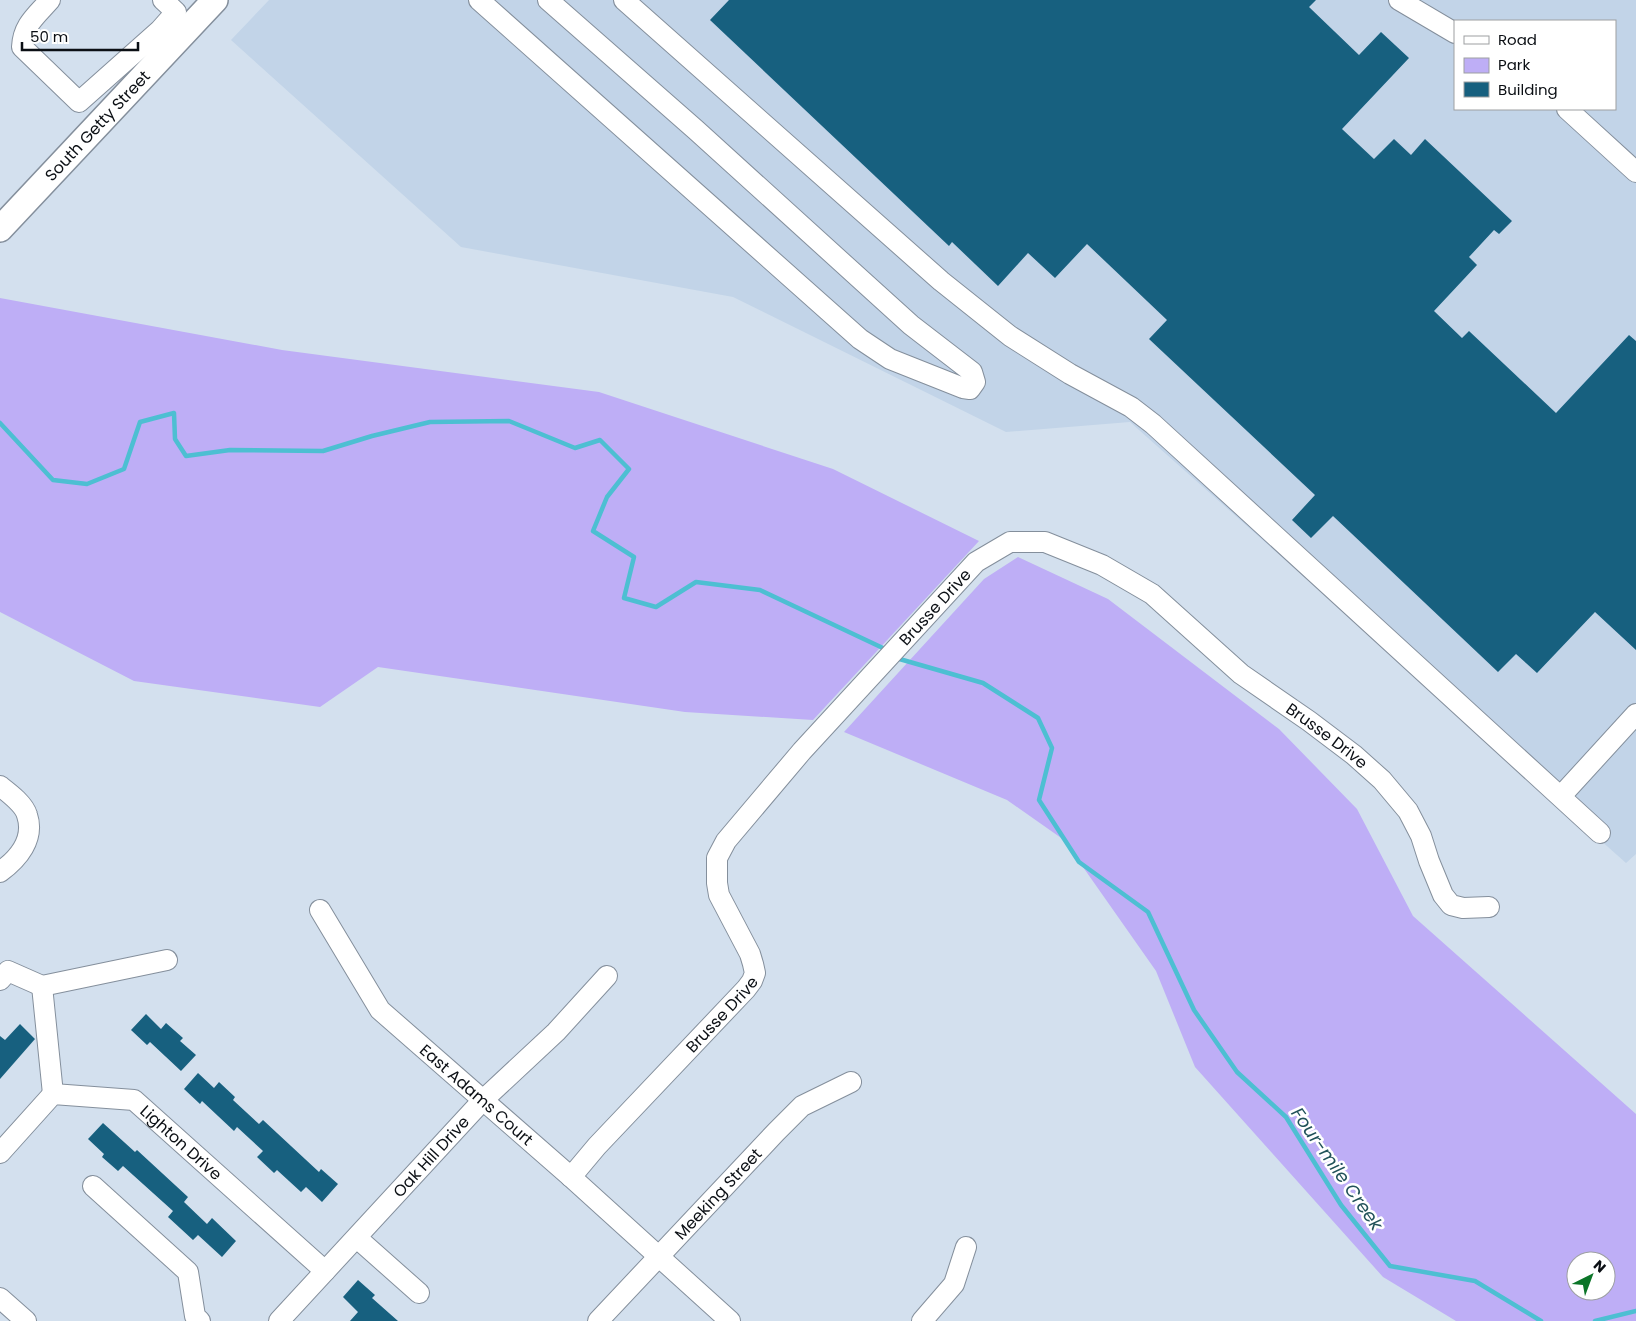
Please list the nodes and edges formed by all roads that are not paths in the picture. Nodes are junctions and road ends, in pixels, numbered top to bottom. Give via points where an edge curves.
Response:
1 (50, 0) edge
2 (163, 0) edge
3 (215, 0) edge
4 (480, 0) edge
5 (548, 0) edge
6 (624, 0) edge
7 (1399, 0) edge
8 (1454, 32) edge
9 (167, 37) junction
10 (1569, 110) edge
11 (1636, 172) edge
12 (0, 229) edge
13 (1636, 714) edge
14 (0, 786) edge
15 (1560, 796) junction
16 (1600, 833) dead end
17 (0, 872) edge
18 (1489, 907) dead end
19 (320, 910) dead end
20 (167, 960) dead end
21 (607, 976) dead end
22 (0, 980) edge
23 (42, 986) junction
24 (851, 1082) dead end
25 (54, 1094) junction
26 (483, 1100) junction
27 (0, 1153) edge
28 (570, 1177) junction
29 (93, 1186) dead end
30 (357, 1238) junction
31 (966, 1246) dead end
32 (659, 1256) junction
33 (325, 1271) junction
34 (419, 1293) dead end
35 (0, 1298) edge
36 (26, 1321) edge
37 (200, 1321) edge
38 (278, 1321) edge
39 (598, 1321) edge
40 (730, 1321) edge
41 (922, 1321) edge

1 - 9 street via 28,24 22,36 22,47 79,102
2 - 9 street via 176,12
3 - 9 main road, South Getty Street
4 - 5 street via 860,339 890,359 970,389 976,382 972,372 912,325
6 - 15 street via 941,281 1010,336 1070,374 1131,406 1153,424
7 - 8 street
9 - 12 main road, South Getty Street
10 - 11 street
13 - 15 street
14 - 17 street via 27,814 28,830 20,856
15 - 16 street
18 - 28 street, Brusse Drive via 1451,905 1443,895 1408,811 1382,780 1354,755 1242,674 1152,594 1102,565 1045,542 1010,542 976,562 802,751 726,841 717,858 719,895 750,954 754,973 752,981
19 - 26 street, East Adams Court via 380,1010
20 - 23 street
21 - 26 street, Oak Hill Drive via 556,1032
22 - 23 street via 8,971
23 - 25 street
24 - 32 street, Meeking Street via 802,1106
25 - 27 street
25 - 33 street, Lighton Drive via 134,1100
26 - 28 street, East Adams Court
26 - 30 street, Oak Hill Drive
28 - 32 street, East Adams Court
29 - 37 street via 188,1272 195,1316
30 - 33 street, Oak Hill Drive
30 - 34 street
31 - 41 street via 954,1284
32 - 39 street, Meeking Street
32 - 40 street, East Adams Court
33 - 38 street, Oak Hill Drive
35 - 36 street

